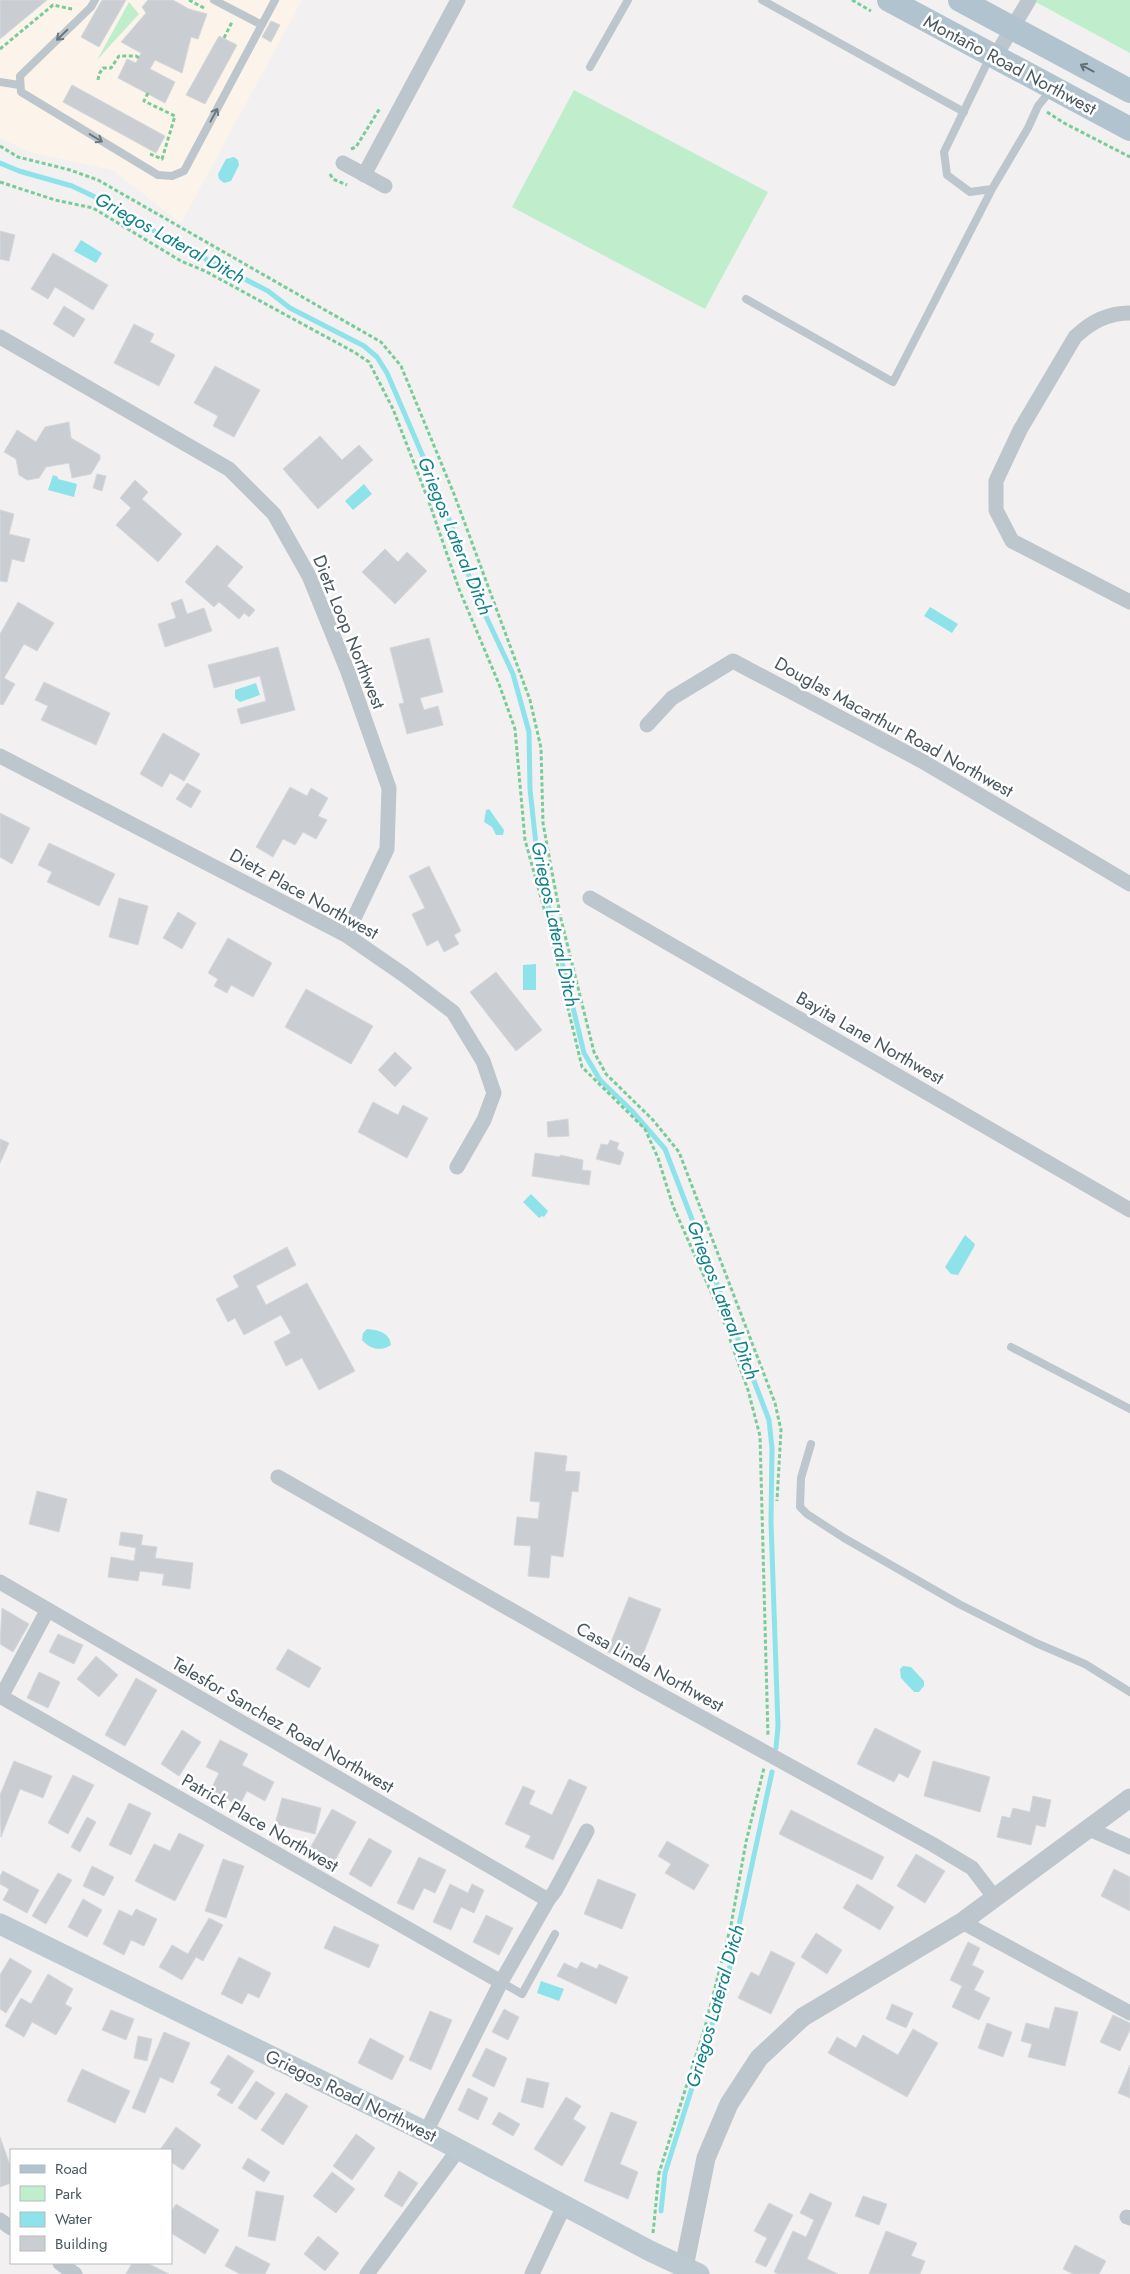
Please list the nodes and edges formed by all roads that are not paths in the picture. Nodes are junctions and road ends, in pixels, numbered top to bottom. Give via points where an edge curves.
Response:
1 (95, 0) edge
2 (214, 0) edge
3 (275, 0) edge
4 (458, 0) edge
5 (628, 0) edge
6 (762, 0) edge
7 (889, 0) edge
8 (960, 0) edge
9 (1028, 0) edge
10 (262, 24) junction
11 (1012, 28) junction
12 (993, 56) junction
13 (590, 67) dead end
14 (0, 82) edge
15 (19, 85) junction
16 (1052, 88) junction
17 (1130, 92) edge
18 (964, 112) junction
19 (1130, 129) edge
20 (343, 163) dead end
21 (364, 175) junction
22 (385, 186) dead end
23 (992, 189) junction
24 (746, 299) dead end
25 (1130, 313) edge
26 (0, 337) edge
27 (1130, 602) edge
28 (647, 725) dead end
29 (0, 756) edge
30 (1130, 884) edge
31 (590, 898) dead end
32 (346, 935) junction
33 (457, 1167) dead end
34 (1130, 1210) edge
35 (1011, 1347) dead end
36 (1130, 1409) edge
37 (811, 1444) dead end
38 (278, 1477) dead end
39 (0, 1582) edge
40 (47, 1611) junction
41 (1130, 1692) edge
42 (1, 1696) edge
43 (1130, 1798) edge
44 (1089, 1829) junction
45 (587, 1831) dead end
46 (1130, 1847) edge
47 (995, 1898) junction
48 (548, 1900) junction
49 (962, 1922) junction
50 (0, 1924) edge
51 (555, 1934) dead end
52 (501, 1982) junction
53 (1130, 2013) edge
54 (426, 2132) junction
55 (458, 2150) junction
56 (564, 2206) junction
57 (61, 2264) edge
58 (691, 2270) edge
59 (75, 2274) edge
60 (367, 2274) edge
61 (532, 2274) edge

1 -> 15 lane via 20,76
2 - 10 lane
3 - 10 lane
4 - 21 street
5 - 13 lane
6 - 18 lane
7 - 12 main road, Montaño Road Northwest
8 - 11 main road, Montaño Road Northwest
9 - 11 street
15 -> 10 lane via 22,92 158,175 172,176 184,171
11 - 12 street
17 -> 11 main road, Montaño Road Northwest
12 - 16 main road, Montaño Road Northwest
12 - 18 lane
14 - 15 lane
16 - 19 main road, Montaño Road Northwest
16 - 23 lane via 1038,106
18 - 23 lane via 944,152 947,175 970,192
20 - 21 street
21 - 22 street
23 - 24 lane via 893,382
25 - 27 street via 1102,317 1075,337 1020,430 996,481 996,510 1012,541
26 - 32 street, Dietz Loop Northwest via 229,470 274,514 309,576 348,672 389,788 387,848
28 - 30 street, Douglas Macarthur Road Northwest via 672,698 733,661 922,761
29 - 32 street, Dietz Place Northwest
31 - 34 street, Bayita Lane Northwest
32 - 33 street, Dietz Place Northwest via 453,1012 482,1061 494,1093 484,1120
35 - 36 lane
37 - 41 lane via 801,1478 800,1506 807,1514 959,1604 1085,1664
38 - 47 street, Casa Linda Northwest via 972,1868
39 - 40 street, Telesfor Sanchez Road Northwest
40 - 42 street
40 - 48 street, Telesfor Sanchez Road Northwest
42 - 52 street, Patrick Place Northwest
43 - 44 street
44 - 46 street
44 - 47 street
45 - 48 street
47 - 49 street
48 - 52 street
49 - 53 street
49 - 58 street via 803,2017 759,2058 730,2104 706,2158
50 - 54 main road, Griegos Road Northwest
51 - 52 lane via 522,1994
52 - 54 street
54 - 55 main road, Griegos Road Northwest
55 - 56 main road, Griegos Road Northwest
55 - 60 street
56 - 58 main road, Griegos Road Northwest
56 - 61 street
57 - 59 street

